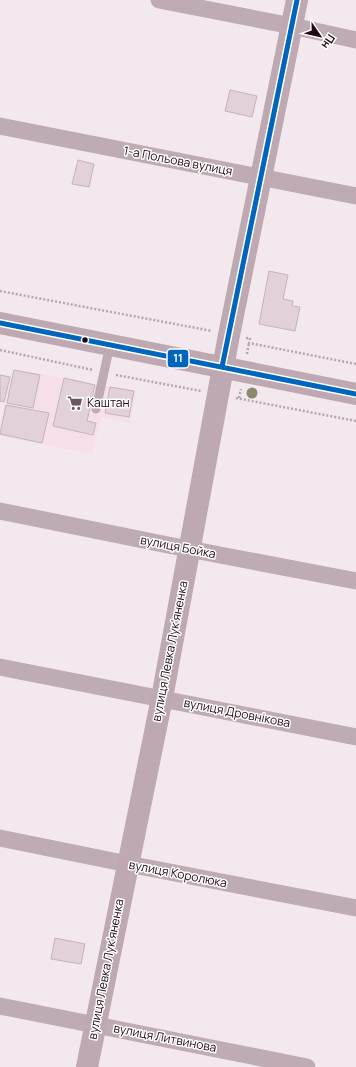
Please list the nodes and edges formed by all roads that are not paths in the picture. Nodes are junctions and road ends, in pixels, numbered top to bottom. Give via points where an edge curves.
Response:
1 (159, 0) edge
2 (298, 0) edge
3 (292, 26) junction
4 (356, 40) edge
5 (0, 126) edge
6 (261, 178) junction
7 (356, 196) edge
8 (0, 323) edge
9 (110, 345) junction
10 (222, 367) junction
11 (356, 394) edge
12 (96, 409) dead end
13 (0, 511) edge
14 (189, 549) junction
15 (356, 581) edge
16 (0, 667) edge
17 (162, 698) junction
18 (356, 737) edge
19 (0, 838) edge
20 (128, 864) junction
21 (356, 908) edge
22 (0, 1006) edge
23 (95, 1024) junction
24 (87, 1067) edge
25 (307, 1067) edge

1 - 3 street
2 - 3 street, вулиця Левка Лук'яненка
3 - 4 street
3 - 6 street, вулиця Левка Лук'яненка
5 - 6 street, 1-а Польова вулиця
6 - 7 street, 1-а Польова вулиця
6 - 10 street, вулиця Левка Лук'яненка
8 - 9 street
9 - 10 street
9 - 12 lane
10 - 11 street
10 - 14 street, вулиця Левка Лук'яненка
13 - 14 street, вулиця Бойка
14 - 15 street, вулиця Бойка
14 - 17 street, вулиця Левка Лук'яненка
16 - 17 street, вулиця Дровнікова
17 - 18 street, вулиця Дровнікова
17 - 20 street, вулиця Левка Лук'яненка
19 - 20 street, вулиця Королюка
20 - 21 street, вулиця Королюка
20 - 23 street, вулиця Левка Лук'яненка
22 - 23 street, вулиця Литвинова
23 - 24 street, вулиця Левка Лук'яненка
23 - 25 street, вулиця Литвинова

